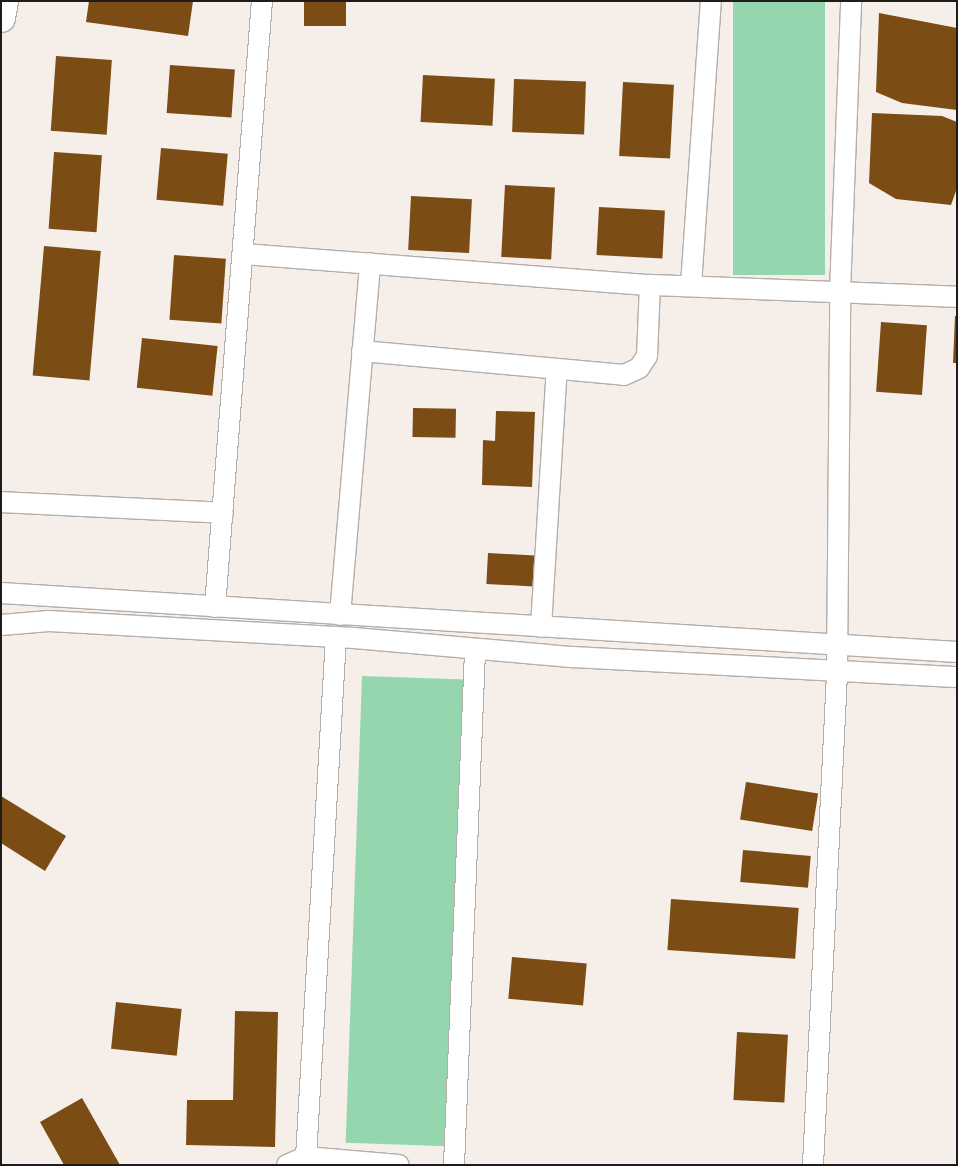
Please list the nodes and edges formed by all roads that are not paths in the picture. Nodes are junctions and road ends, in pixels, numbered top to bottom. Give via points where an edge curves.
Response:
1 (4, 1) edge
2 (262, 1) edge
3 (711, 1) edge
4 (851, 1) edge
5 (1, 18) edge
6 (244, 254) junction
7 (370, 264) junction
8 (650, 285) junction
9 (691, 285) junction
10 (840, 292) junction
11 (957, 297) edge
12 (362, 351) junction
13 (558, 368) junction
14 (1, 502) edge
15 (223, 513) junction
16 (1, 593) edge
17 (214, 607) junction
18 (340, 615) junction
19 (1, 625) edge
20 (541, 627) junction
21 (336, 637) junction
22 (837, 644) junction
23 (475, 651) junction
24 (957, 652) edge
25 (837, 670) junction
26 (957, 677) edge
27 (306, 1157) junction
28 (287, 1165) edge
29 (399, 1165) edge
30 (454, 1165) edge
31 (814, 1165) edge

1 - 5 street
2 - 6 street
3 - 9 street
4 - 10 street
6 - 7 street
6 - 15 street
7 - 8 street
7 - 12 street
8 - 9 street
8 - 13 street via 647,356 639,368 624,375
9 - 10 street
10 - 11 street
10 - 22 street
12 - 13 street
12 - 18 street
13 - 20 street
14 - 15 street
15 - 17 street
16 - 17 street
17 - 18 street
18 - 20 street
19 - 21 street via 49,621
20 - 22 street
21 - 23 street
21 - 27 street
22 - 24 street
22 - 25 street
23 - 25 street
23 - 30 street
25 - 26 street
25 - 31 street
27 - 28 street
27 - 29 street

